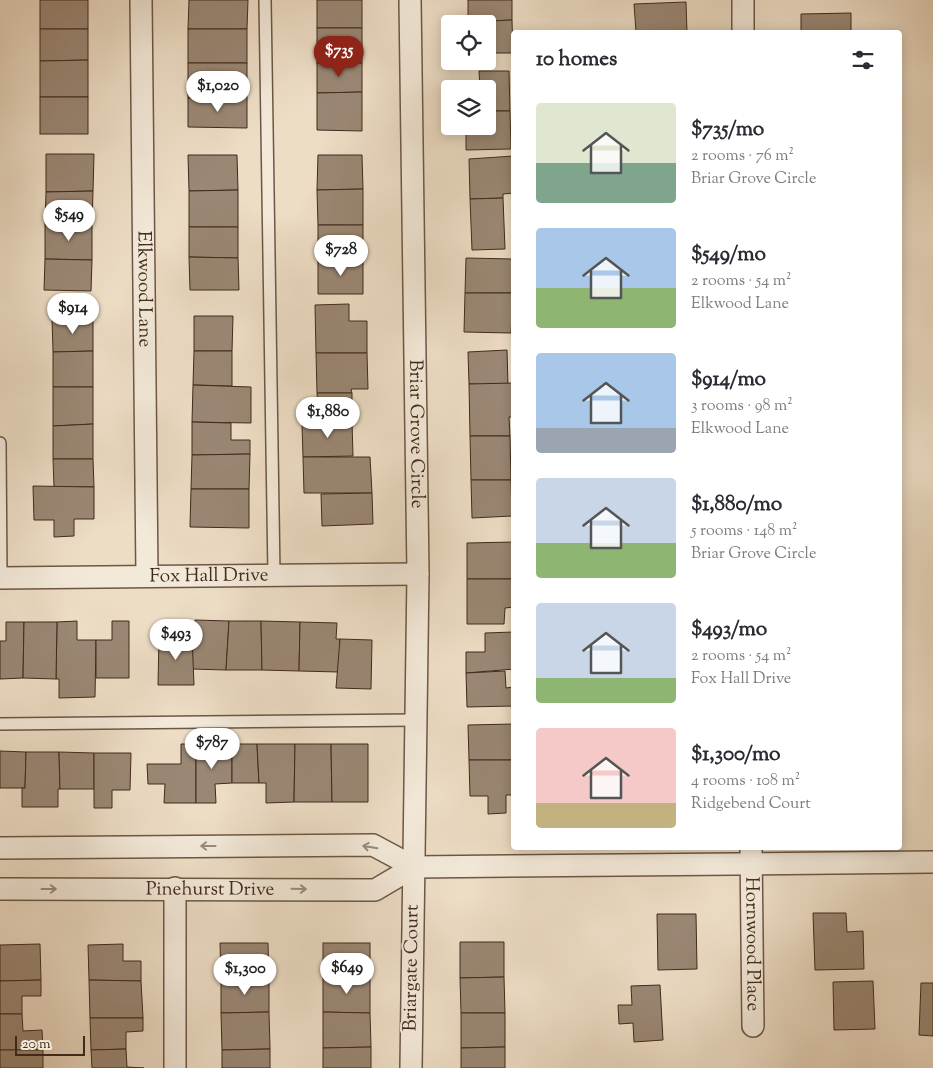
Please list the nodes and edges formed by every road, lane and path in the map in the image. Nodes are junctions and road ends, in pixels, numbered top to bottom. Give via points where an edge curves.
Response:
1 (141, 0) edge
2 (264, 0) edge
3 (410, 0) edge
4 (743, 0) edge
5 (743, 30) edge
6 (0, 443) edge
7 (418, 574) junction
8 (274, 575) junction
9 (147, 576) junction
10 (1, 578) edge
11 (417, 720) junction
12 (0, 724) edge
13 (0, 848) edge
14 (751, 855) edge
15 (933, 862) edge
16 (414, 867) junction
17 (175, 888) junction
18 (0, 890) edge
19 (753, 1026) dead end
20 (175, 1068) edge
21 (411, 1068) edge

1 - 9 street, Elkwood Lane
2 - 8 lane
3 - 7 street, Briar Grove Circle
4 - 5 street
6 - 10 lane
7 - 8 street, Fox Hall Drive
7 - 11 street, Briar Grove Circle
8 - 9 street, Fox Hall Drive
9 - 10 street, Fox Hall Drive
11 - 12 lane
11 - 16 street, Briar Grove Circle
16 -> 13 street, Pinehurst Drive via 373,845
14 - 15 street, Pinehurst Drive
14 - 16 street, Pinehurst Drive
14 - 19 street, Hornwood Place
17 -> 16 street, Pinehurst Drive via 374,890
16 - 21 street, Briargate Court
18 -> 17 street, Pinehurst Drive
17 - 20 street

